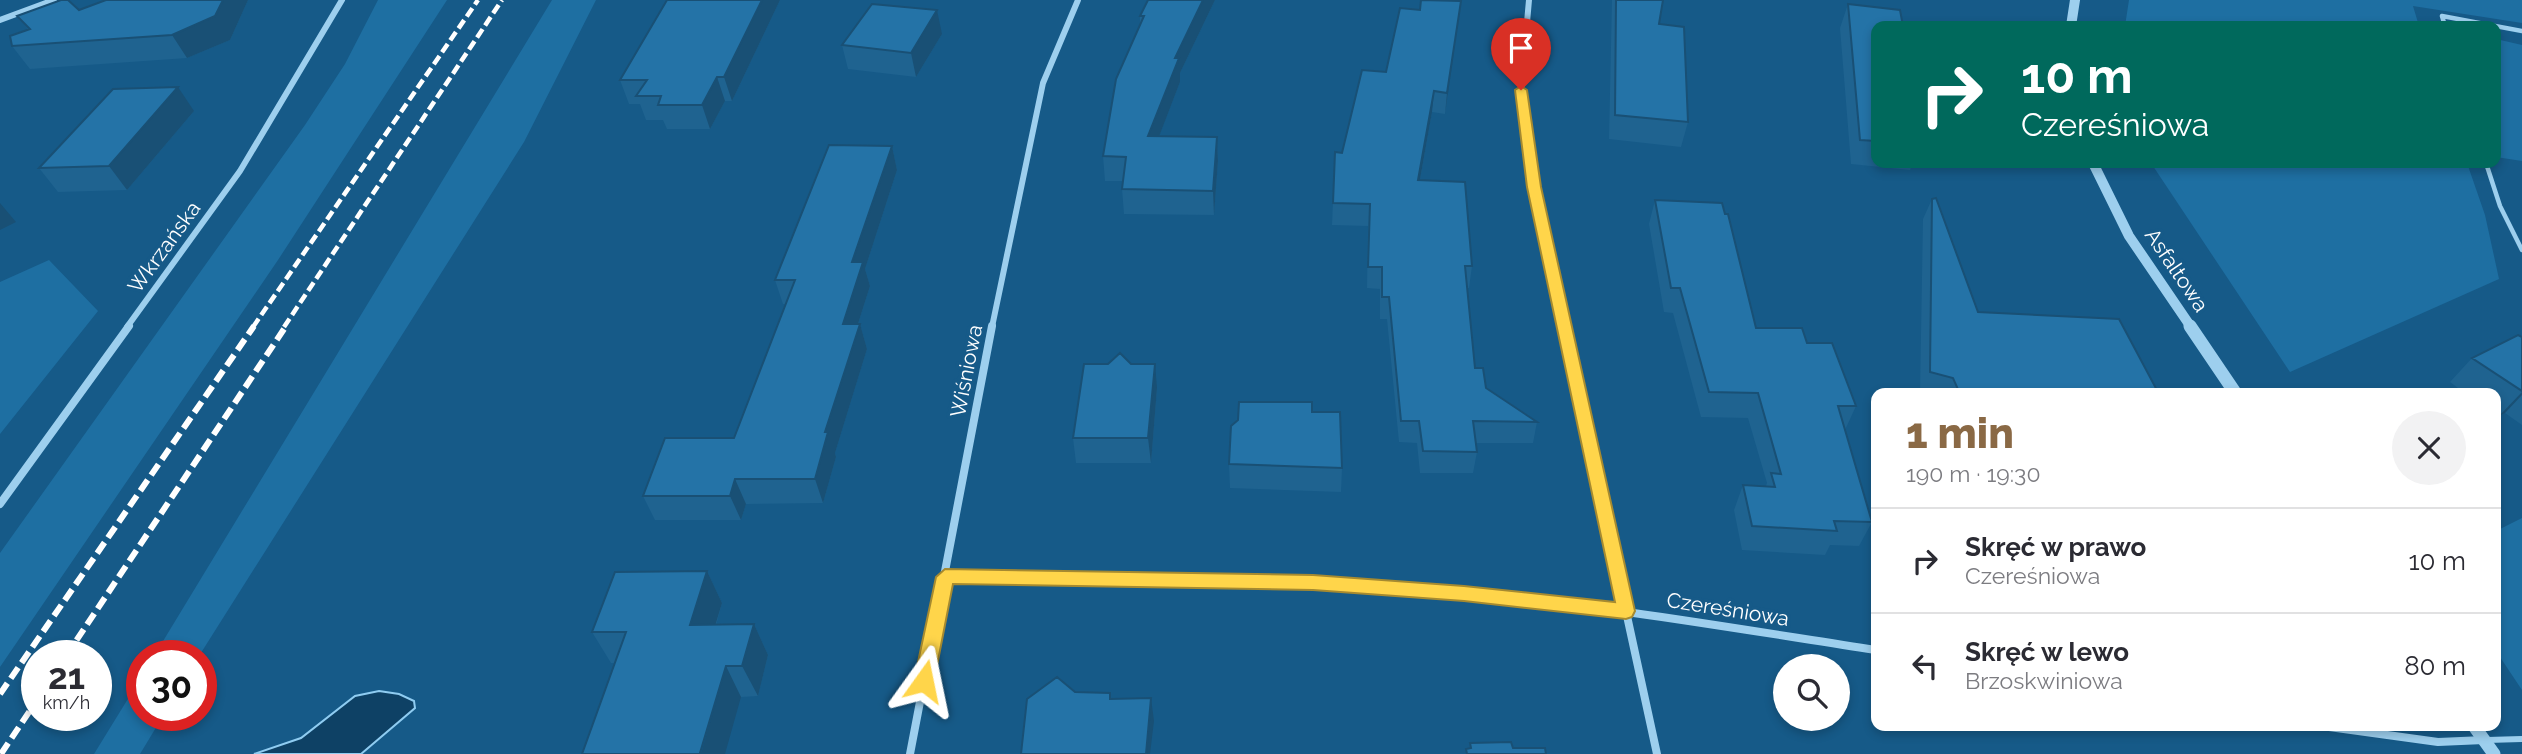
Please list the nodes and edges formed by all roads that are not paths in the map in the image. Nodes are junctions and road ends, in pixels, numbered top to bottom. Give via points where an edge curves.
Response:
1 (54, 0) edge
2 (342, 0) edge
3 (1078, 0) edge
4 (1529, 0) edge
5 (2075, 0) edge
6 (0, 20) edge
7 (2072, 21) edge
8 (2444, 21) edge
9 (2469, 21) edge
10 (2501, 27) edge
11 (2522, 31) edge
12 (2095, 168) edge
13 (2488, 168) edge
14 (2522, 250) edge
15 (2232, 388) edge
16 (0, 504) edge
17 (945, 577) junction
18 (1626, 611) junction
19 (1871, 649) edge
20 (2358, 731) edge
21 (2478, 731) edge
22 (2522, 739) edge
23 (2484, 740) junction
24 (910, 754) edge
25 (1657, 754) edge
26 (2494, 754) edge

1 - 6 street
2 - 16 street, Wkrzańska via 240,171
3 - 17 street, Wiśniowa via 1043,83
4 - 18 street via 1521,90 1534,187
5 - 7 street
8 - 9 lane via 2442,16
10 - 11 lane
12 - 15 street, Asfaltowa via 2129,236
13 - 14 lane
17 - 18 street, Czereśniowa via 1313,583
17 - 24 street, Wiśniowa
18 - 19 street, Czereśniowa
18 - 25 street
20 - 23 street via 2438,742
21 - 23 street
22 - 23 lane
23 - 26 street

